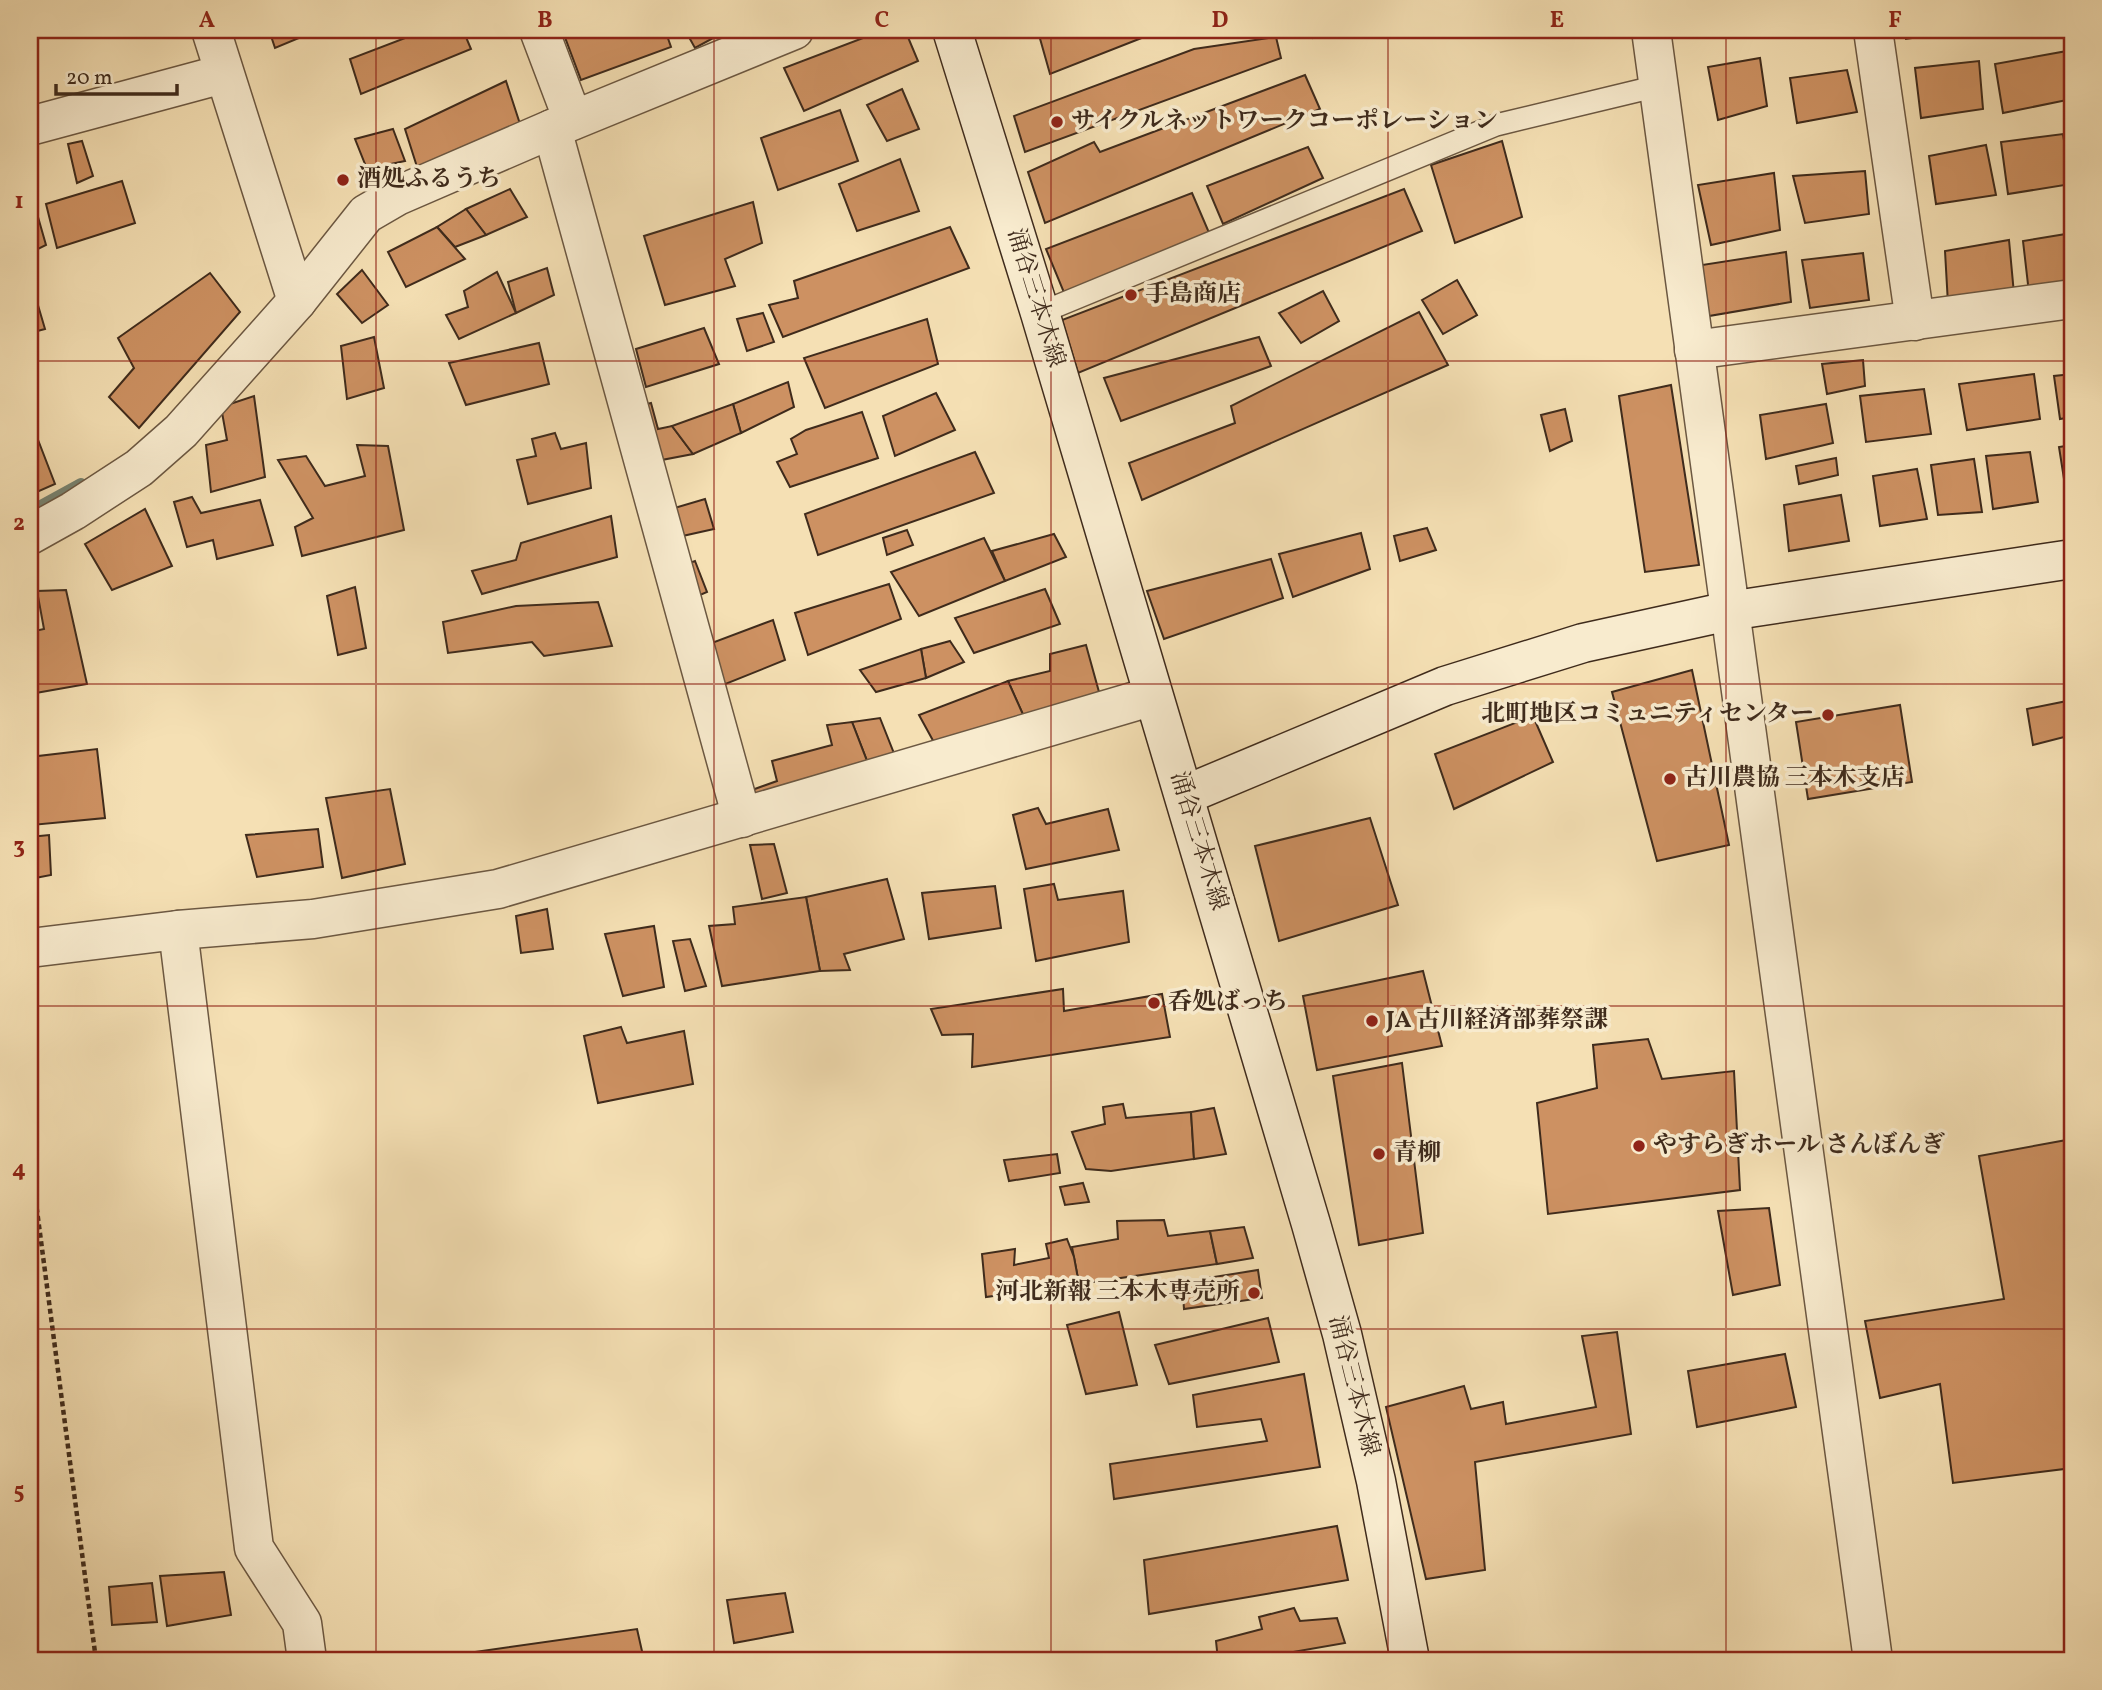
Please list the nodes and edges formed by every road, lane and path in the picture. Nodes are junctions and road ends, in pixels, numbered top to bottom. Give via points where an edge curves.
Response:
1 (211, 30) edge
2 (539, 30) edge
3 (793, 30) edge
4 (952, 30) edge
5 (1651, 30) edge
6 (1873, 30) edge
7 (223, 74) junction
8 (1658, 86) junction
9 (562, 125) junction
10 (30, 126) edge
11 (2072, 299) edge
12 (297, 301) junction
13 (1040, 313) junction
14 (1916, 321) junction
15 (1694, 350) junction
16 (30, 535) edge
17 (2072, 559) edge
18 (1729, 611) junction
19 (1153, 696) junction
20 (1185, 795) junction
21 (742, 818) junction
22 (178, 930) junction
23 (30, 948) edge
24 (30, 1157) edge
25 (96, 1660) edge
26 (307, 1660) edge
27 (1410, 1660) edge
28 (1873, 1660) edge

1 - 7 street
2 - 9 street
3 - 9 street
4 - 13 street, 涌谷三本木線
5 - 8 street
6 - 14 street
7 - 10 street
7 - 12 street
8 - 13 lane via 1496,125
8 - 15 street
9 - 12 street via 397,196 366,214
9 - 21 street
11 - 14 street
12 - 16 street via 181,430 139,468
13 - 19 street, 涌谷三本木線
14 - 15 street
15 - 18 street
17 - 18 street
18 - 20 street via 1583,643 1445,686
18 - 28 street
19 - 20 street, 涌谷三本木線
19 - 21 street
20 - 27 street, 涌谷三本木線 via 1342,1334
21 - 22 street via 498,889 313,919
22 - 23 street
22 - 26 street via 254,1548 302,1623
24 - 25 path

